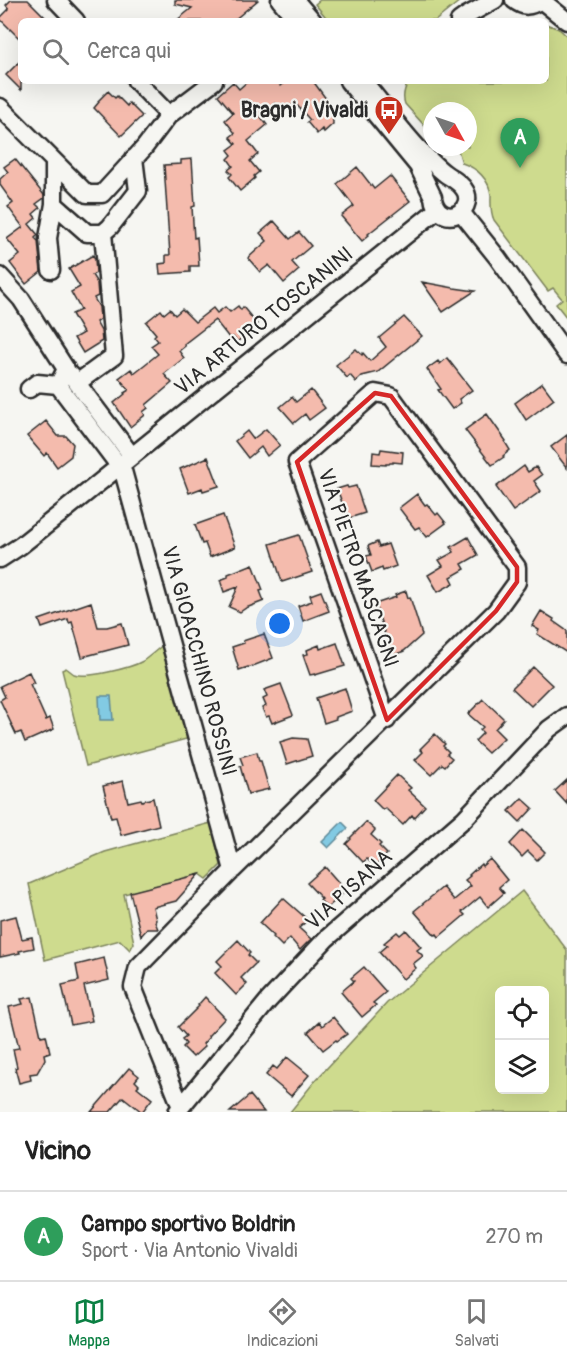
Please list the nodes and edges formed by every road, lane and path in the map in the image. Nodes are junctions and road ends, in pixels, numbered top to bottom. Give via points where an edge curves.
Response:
1 (56, 0) edge
2 (280, 0) edge
3 (495, 0) edge
4 (514, 0) edge
5 (541, 0) edge
6 (300, 16) edge
7 (73, 18) edge
8 (463, 18) edge
9 (567, 21) edge
10 (139, 84) edge
11 (210, 84) edge
12 (369, 87) edge
13 (0, 107) edge
14 (169, 115) junction
15 (134, 158) junction
16 (54, 161) junction
17 (457, 183) junction
18 (54, 204) junction
19 (435, 204) junction
20 (461, 212) junction
21 (103, 233) junction
22 (51, 270) dead end
23 (0, 276) edge
24 (567, 355) edge
25 (72, 376) junction
26 (58, 385) junction
27 (29, 389) dead end
28 (126, 461) junction
29 (0, 558) edge
30 (567, 716) edge
31 (387, 720) junction
32 (233, 870) junction
33 (179, 1110) edge

1 - 7 street
2 - 6 street
3 - 8 street
4 - 5 street via 523,6 533,6
5 - 9 street
10 - 14 street
11 - 14 street
12 - 17 street via 418,148
12 - 19 street via 418,166
13 - 16 street
14 - 15 street
15 - 16 street via 102,194 87,194
15 - 21 street via 138,191
16 - 18 street
17 - 19 street via 441,184
17 - 20 street via 467,196
18 - 21 street via 87,232
18 - 22 street via 48,238
19 - 20 street via 446,215
19 - 28 street, VIA ARTURO TOSCANINI
20 - 24 street
21 - 25 street via 114,356
23 - 25 street via 21,299
25 - 26 street
25 - 28 street
26 - 27 street via 37,383
26 - 28 street
28 - 29 street, VIA ARTURO TOSCANINI
28 - 32 street, VIA GIOACCHINO ROSSINI via 123,471
30 - 33 street, VIA PISANA via 549,729 464,819 326,939 268,1001
31 - 31 street, VIA PIETRO MASCAGNI via 496,611 517,582 517,567 391,396 375,393 297,462
31 - 32 street, VIA PIETRO MASCAGNI
32 - 33 street, VIA PIETRO MASCAGNI via 138,967 133,987

